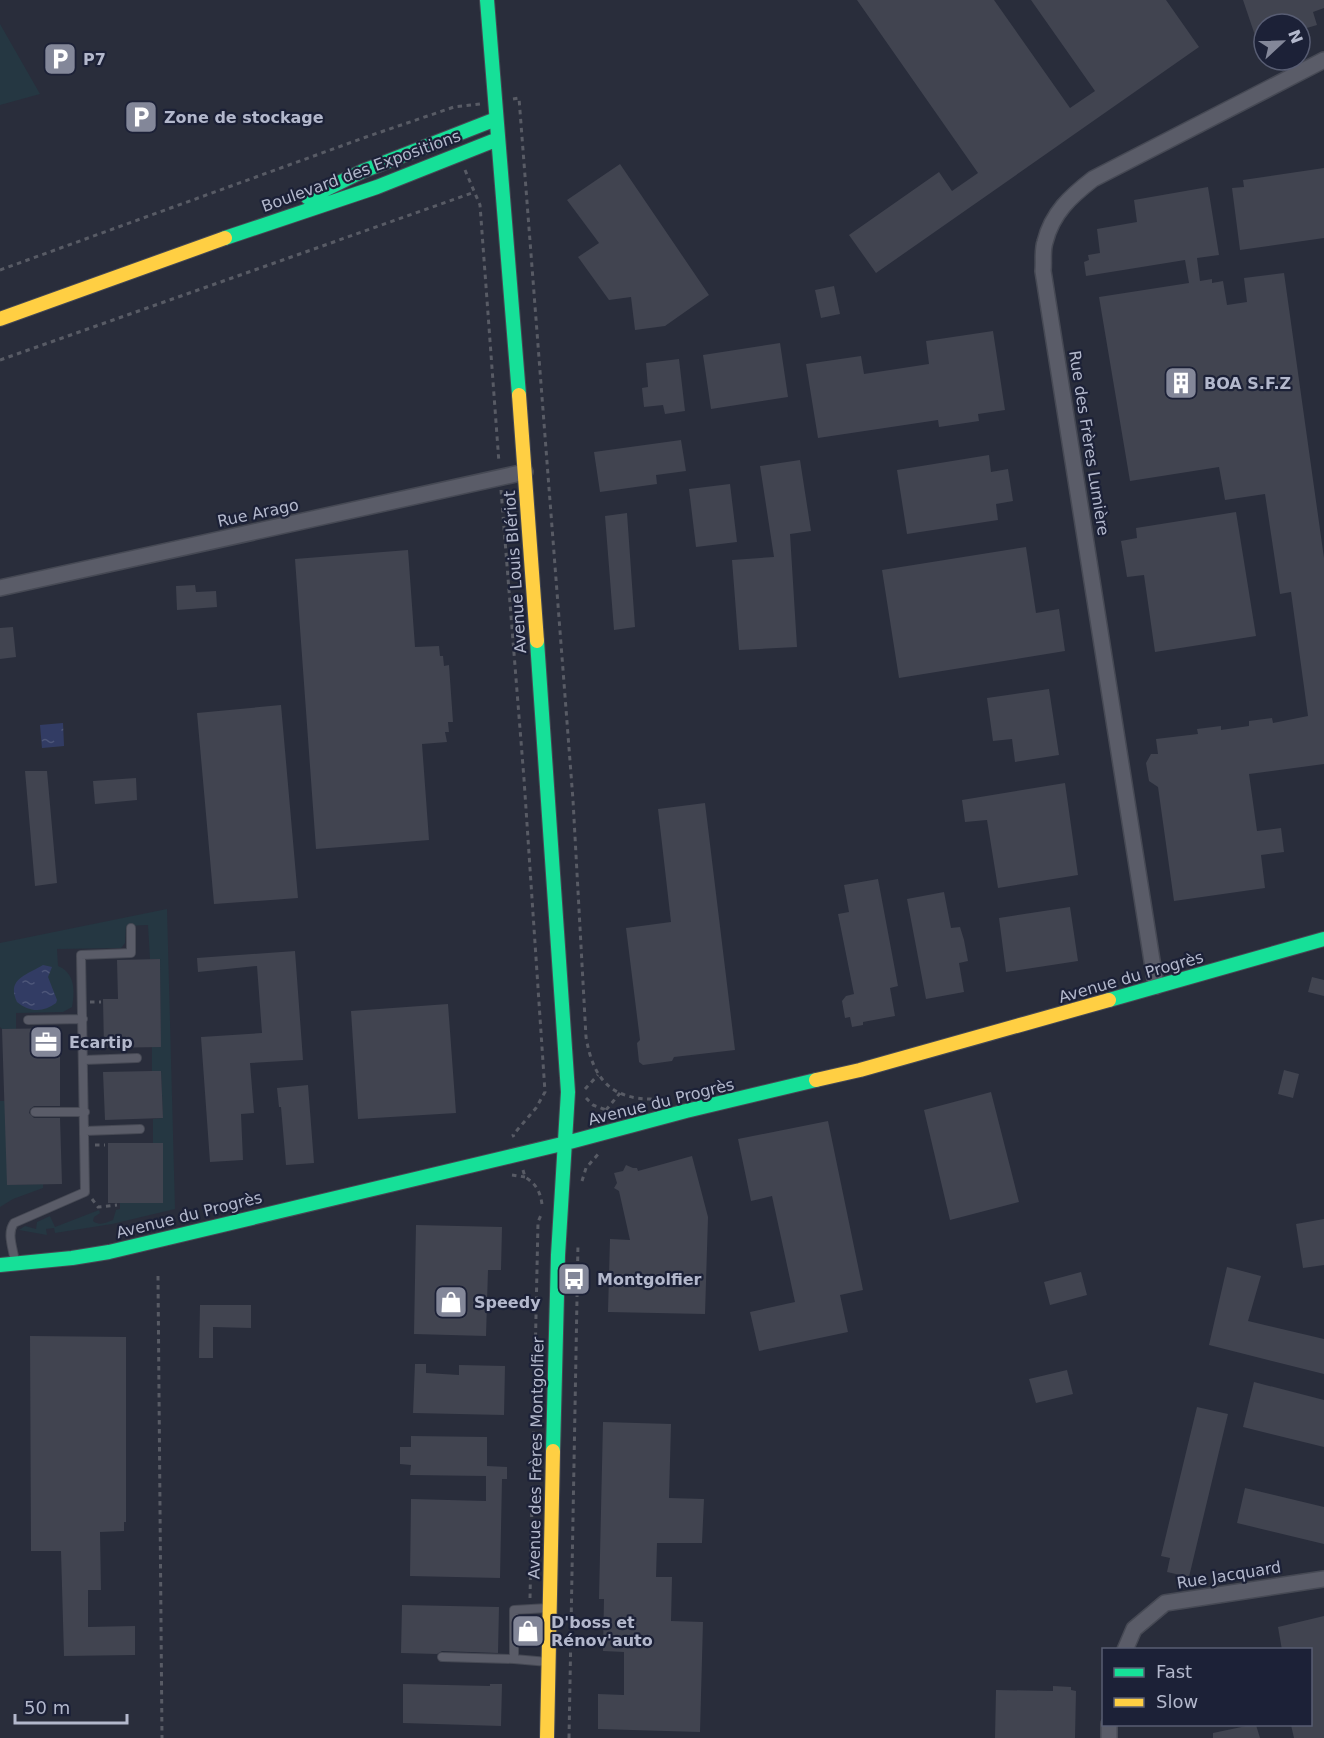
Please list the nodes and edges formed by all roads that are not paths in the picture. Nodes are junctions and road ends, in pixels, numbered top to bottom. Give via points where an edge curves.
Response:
1 (487, 0) edge
2 (1324, 60) edge
3 (496, 119) junction
4 (498, 139) junction
5 (236, 234) junction
6 (0, 319) edge
7 (525, 472) junction
8 (0, 588) edge
9 (131, 928) dead end
10 (1324, 939) edge
11 (1156, 986) junction
12 (83, 1019) junction
13 (28, 1020) dead end
14 (137, 1058) dead end
15 (84, 1060) junction
16 (35, 1112) dead end
17 (85, 1112) junction
18 (140, 1129) dead end
19 (85, 1131) junction
20 (566, 1143) junction
21 (0, 1265) edge
22 (15, 1265) junction
23 (1324, 1579) edge
24 (550, 1608) junction
25 (1126, 1648) edge
26 (442, 1657) dead end
27 (514, 1659) junction
28 (549, 1662) junction
29 (547, 1738) edge

1 - 3 street, Avenue Louis Blériot
2 - 11 street, Rue des Frères Lumière via 1094,179 1068,199 1044,243 1043,272
3 - 4 street, Avenue Louis Blériot
3 - 5 street, Boulevard des Expositions via 363,171
4 - 5 street, Boulevard des Expositions via 377,187
4 - 7 street, Avenue Louis Blériot
5 - 6 street, Boulevard des Expositions
7 - 8 street, Rue Arago
7 - 20 street, Avenue Louis Blériot via 568,1092
9 - 12 lane via 131,953 81,955
10 - 11 street, Avenue du Progrès
11 - 20 street, Avenue du Progrès via 860,1070
12 - 13 lane
12 - 15 lane
14 - 15 lane
15 - 17 lane
16 - 17 lane
17 - 19 lane
18 - 19 lane
19 - 22 lane via 85,1192 14,1223 10,1234
20 - 22 street, Avenue du Progrès via 138,1246
20 - 24 street, Avenue des Frères Montgolfier via 558,1248
21 - 22 street, Avenue du Progrès
23 - 25 street, Rue Jacquard via 1166,1603 1134,1629
24 - 27 lane via 514,1610
24 - 28 street, Avenue des Frères Montgolfier
26 - 27 lane
27 - 28 lane
28 - 29 street, Avenue des Frères Montgolfier

